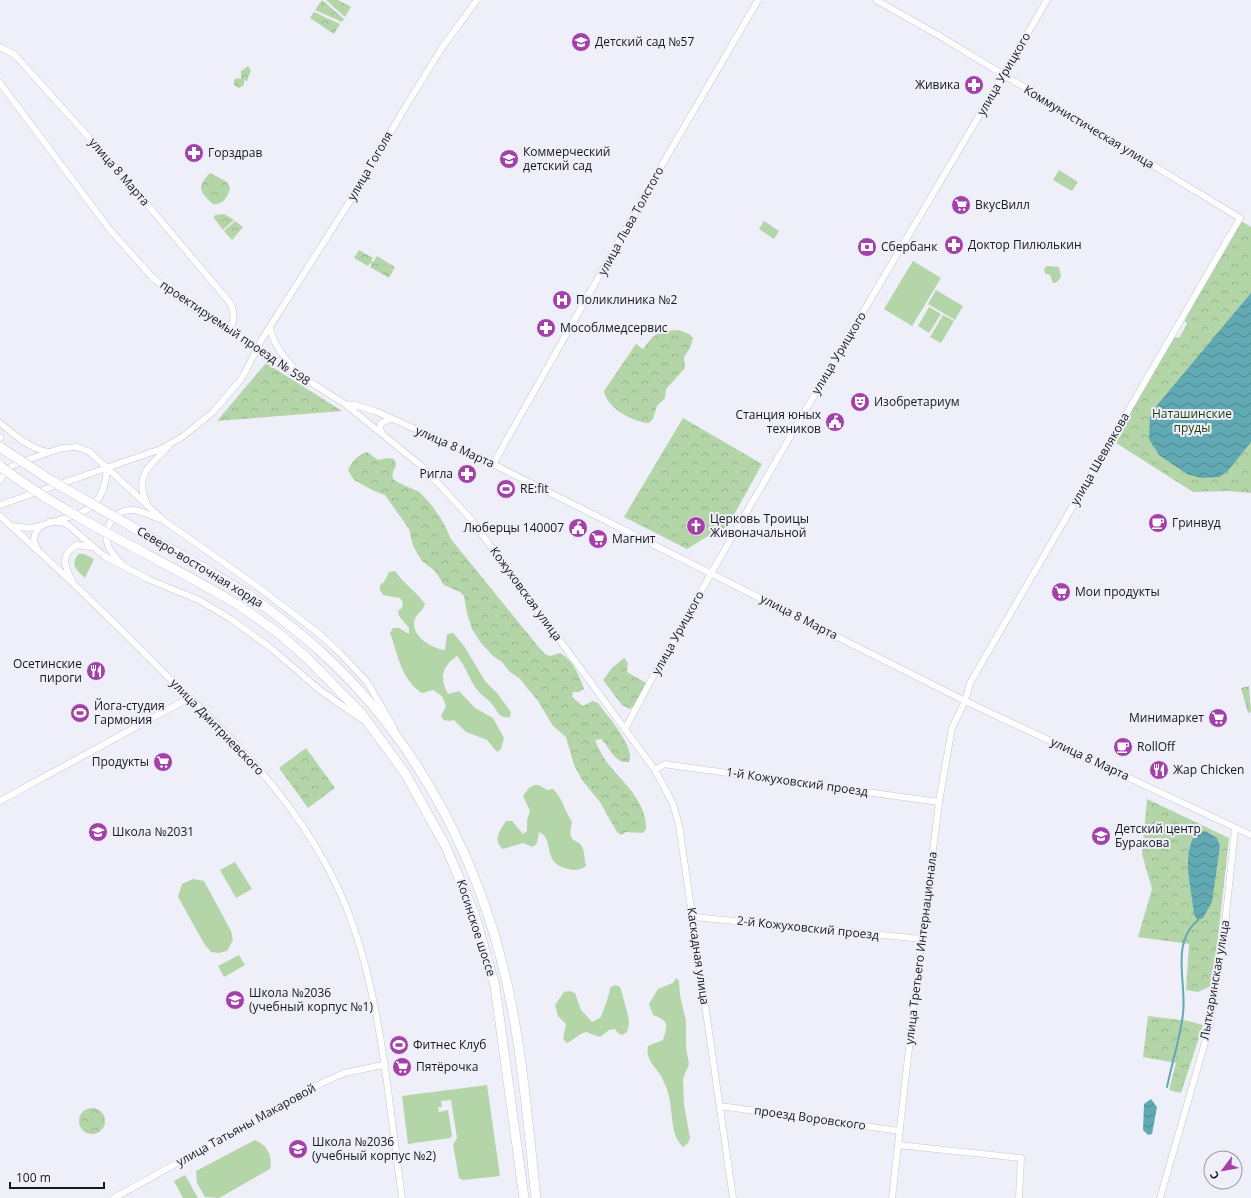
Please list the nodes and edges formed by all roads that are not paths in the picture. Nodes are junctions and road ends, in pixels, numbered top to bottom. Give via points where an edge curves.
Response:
1 (477, 0) edge
2 (758, 0) edge
3 (876, 0) edge
4 (1047, 0) edge
5 (0, 47) edge
6 (1003, 75) junction
7 (0, 83) edge
8 (1240, 218) joint
9 (270, 328) junction
10 (227, 330) junction
11 (257, 349) junction
12 (302, 377) junction
13 (345, 404) junction
14 (392, 419) junction
15 (0, 423) edge
16 (384, 435) junction
17 (171, 444) junction
18 (0, 447) edge
19 (49, 452) junction
20 (494, 464) junction
21 (0, 466) edge
22 (107, 468) junction
23 (0, 480) edge
24 (0, 505) edge
25 (148, 507) junction
26 (0, 516) edge
27 (162, 520) junction
28 (50, 522) junction
29 (11, 526) junction
30 (41, 526) junction
31 (94, 548) junction
32 (43, 555) junction
33 (126, 568) junction
34 (711, 574) junction
35 (74, 585) junction
36 (341, 691) joint
37 (190, 698) junction
38 (965, 701) junction
39 (625, 729) junction
40 (374, 730) junction
41 (407, 752) junction
42 (655, 770) junction
43 (0, 801) edge
44 (939, 802) junction
45 (1235, 828) junction
46 (1251, 836) edge
47 (692, 917) junction
48 (923, 939) junction
49 (383, 1065) junction
50 (720, 1106) junction
51 (900, 1131) junction
52 (898, 1145) junction
53 (114, 1198) edge
54 (402, 1198) edge
55 (524, 1198) edge
56 (536, 1198) edge
57 (733, 1198) edge
58 (892, 1198) edge
59 (1019, 1198) edge
60 (1160, 1198) edge

1 - 9 street, улица Гоголя via 441,49
2 - 20 street, улица Льва Толстого
3 - 6 street, Коммунистическая улица
4 - 6 street, улица Урицкого
5 - 10 street, улица 8 Марта via 15,55 125,178 231,304 233,321
6 - 8 street, Коммунистическая улица
6 - 34 street, улица Урицкого
7 - 10 street, проектируемый проезд № 598 via 129,253 153,278
8 - 38 street, улица Шевлякова via 972,679
9 - 11 street, улица Гоголя
9 - 12 street via 273,341 280,352
10 - 11 street, проектируемый проезд № 598
11 - 12 street, проектируемый проезд № 598
11 - 17 street, улица Гоголя via 242,378 213,412
12 - 13 street, проектируемый проезд № 598
13 - 14 street, улица 8 Марта via 365,408
13 - 16 street, Кожуховская улица
14 - 16 street via 381,423 380,430
14 - 20 street, улица 8 Марта
15 - 19 street via 27,445
16 - 39 street, Кожуховская улица via 424,468 470,518
17 - 22 street
17 - 25 street via 152,463 143,477 142,491
18 - 41 highway, Северо-восточная хорда, bridge via 52,481 249,595 284,620 321,652 368,701
19 - 22 street via 70,447 81,448 94,455
19 - 23 street via 9,468
20 - 34 street, улица 8 Марта
21 - 36 highway, Северо-восточная хорда, bridge via 67,510 240,606 283,638
22 - 24 street
22 - 25 street
22 - 28 street via 104,490 97,502 87,510
25 - 27 street
26 - 29 street, улица Дмитриевского
27 - 33 street via 141,511 131,510 117,515 110,522 107,544
27 - 41 street via 282,604 340,653 367,682
28 - 30 street
28 - 31 street via 68,525
29 - 30 street
29 - 32 street, улица Дмитриевского
30 - 32 street via 34,538
31 - 33 street
31 - 35 street via 81,545 66,554 65,568
32 - 35 street, улица Дмитриевского
33 - 40 street via 199,600 231,619
34 - 38 street, улица 8 Марта
34 - 39 street, улица Урицкого
35 - 37 street, улица Дмитриевского
36 - 40 highway, Косинское шоссе
37 - 43 street
37 - 49 street, улица Дмитриевского via 239,747 285,801 331,876 348,912 362,956
38 - 44 street, улица Третьего Интернационала via 952,728
38 - 45 street, улица 8 Марта
39 - 42 street, Каскадная улица
40 - 55 highway, Косинское шоссе via 405,773 436,825 462,882 481,934 499,1010
41 - 56 highway, Косинское шоссе via 456,835 479,889 494,934 513,1015
42 - 44 street, 1-й Кожуховский проезд via 664,764 670,764
42 - 47 street, Каскадная улица via 673,804 679,825
44 - 48 street, улица Третьего Интернационала
45 - 46 street, улица 8 Марта
45 - 60 street, Лыткаринская улица via 1224,934 1210,1025
47 - 48 street, 2-й Кожуховский проезд
47 - 50 street, Каскадная улица
48 - 51 street, улица Третьего Интернационала via 914,995
49 - 53 street, улица Татьяны Макаровой via 344,1073 322,1083
49 - 54 street, улица Дмитриевского
50 - 51 street, проезд Воровского
50 - 57 street, Каскадная улица
51 - 52 street, улица Третьего Интернационала
52 - 58 street, улица Третьего Интернационала
52 - 59 street via 1021,1158

